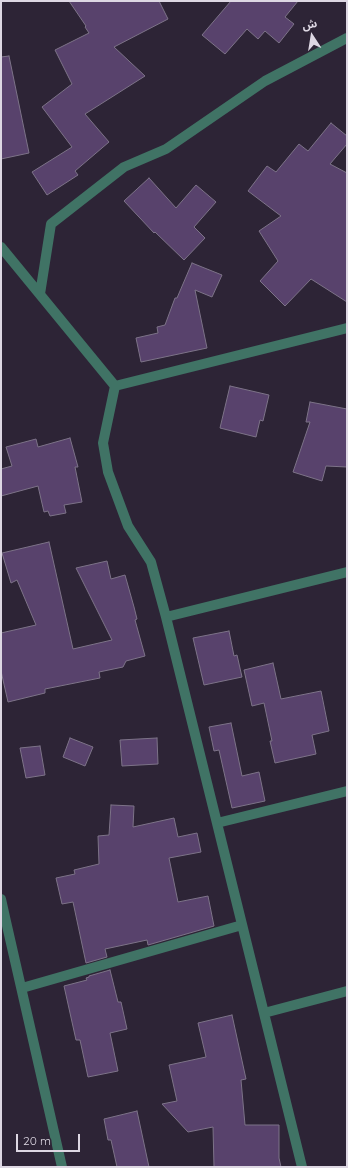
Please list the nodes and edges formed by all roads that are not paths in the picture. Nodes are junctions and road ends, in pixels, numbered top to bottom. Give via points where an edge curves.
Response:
1 (347, 38) edge
2 (1, 247) edge
3 (40, 294) junction
4 (347, 328) edge
5 (115, 386) junction
6 (347, 572) edge
7 (166, 617) junction
8 (347, 790) edge
9 (217, 823) junction
10 (1, 899) edge
11 (3, 917) edge
12 (242, 925) junction
13 (22, 988) junction
14 (347, 991) edge
15 (264, 1013) junction
16 (62, 1167) edge
17 (302, 1167) edge

1 - 3 street via 265,81 166,149 124,167 50,224
2 - 3 street
3 - 5 street
4 - 5 street
5 - 7 street via 103,442 108,472 128,526 151,562
6 - 7 street
7 - 9 street
8 - 9 street
9 - 12 street
10 - 11 street
11 - 13 street
12 - 13 street
12 - 15 street
13 - 16 street
14 - 15 street
15 - 17 street

